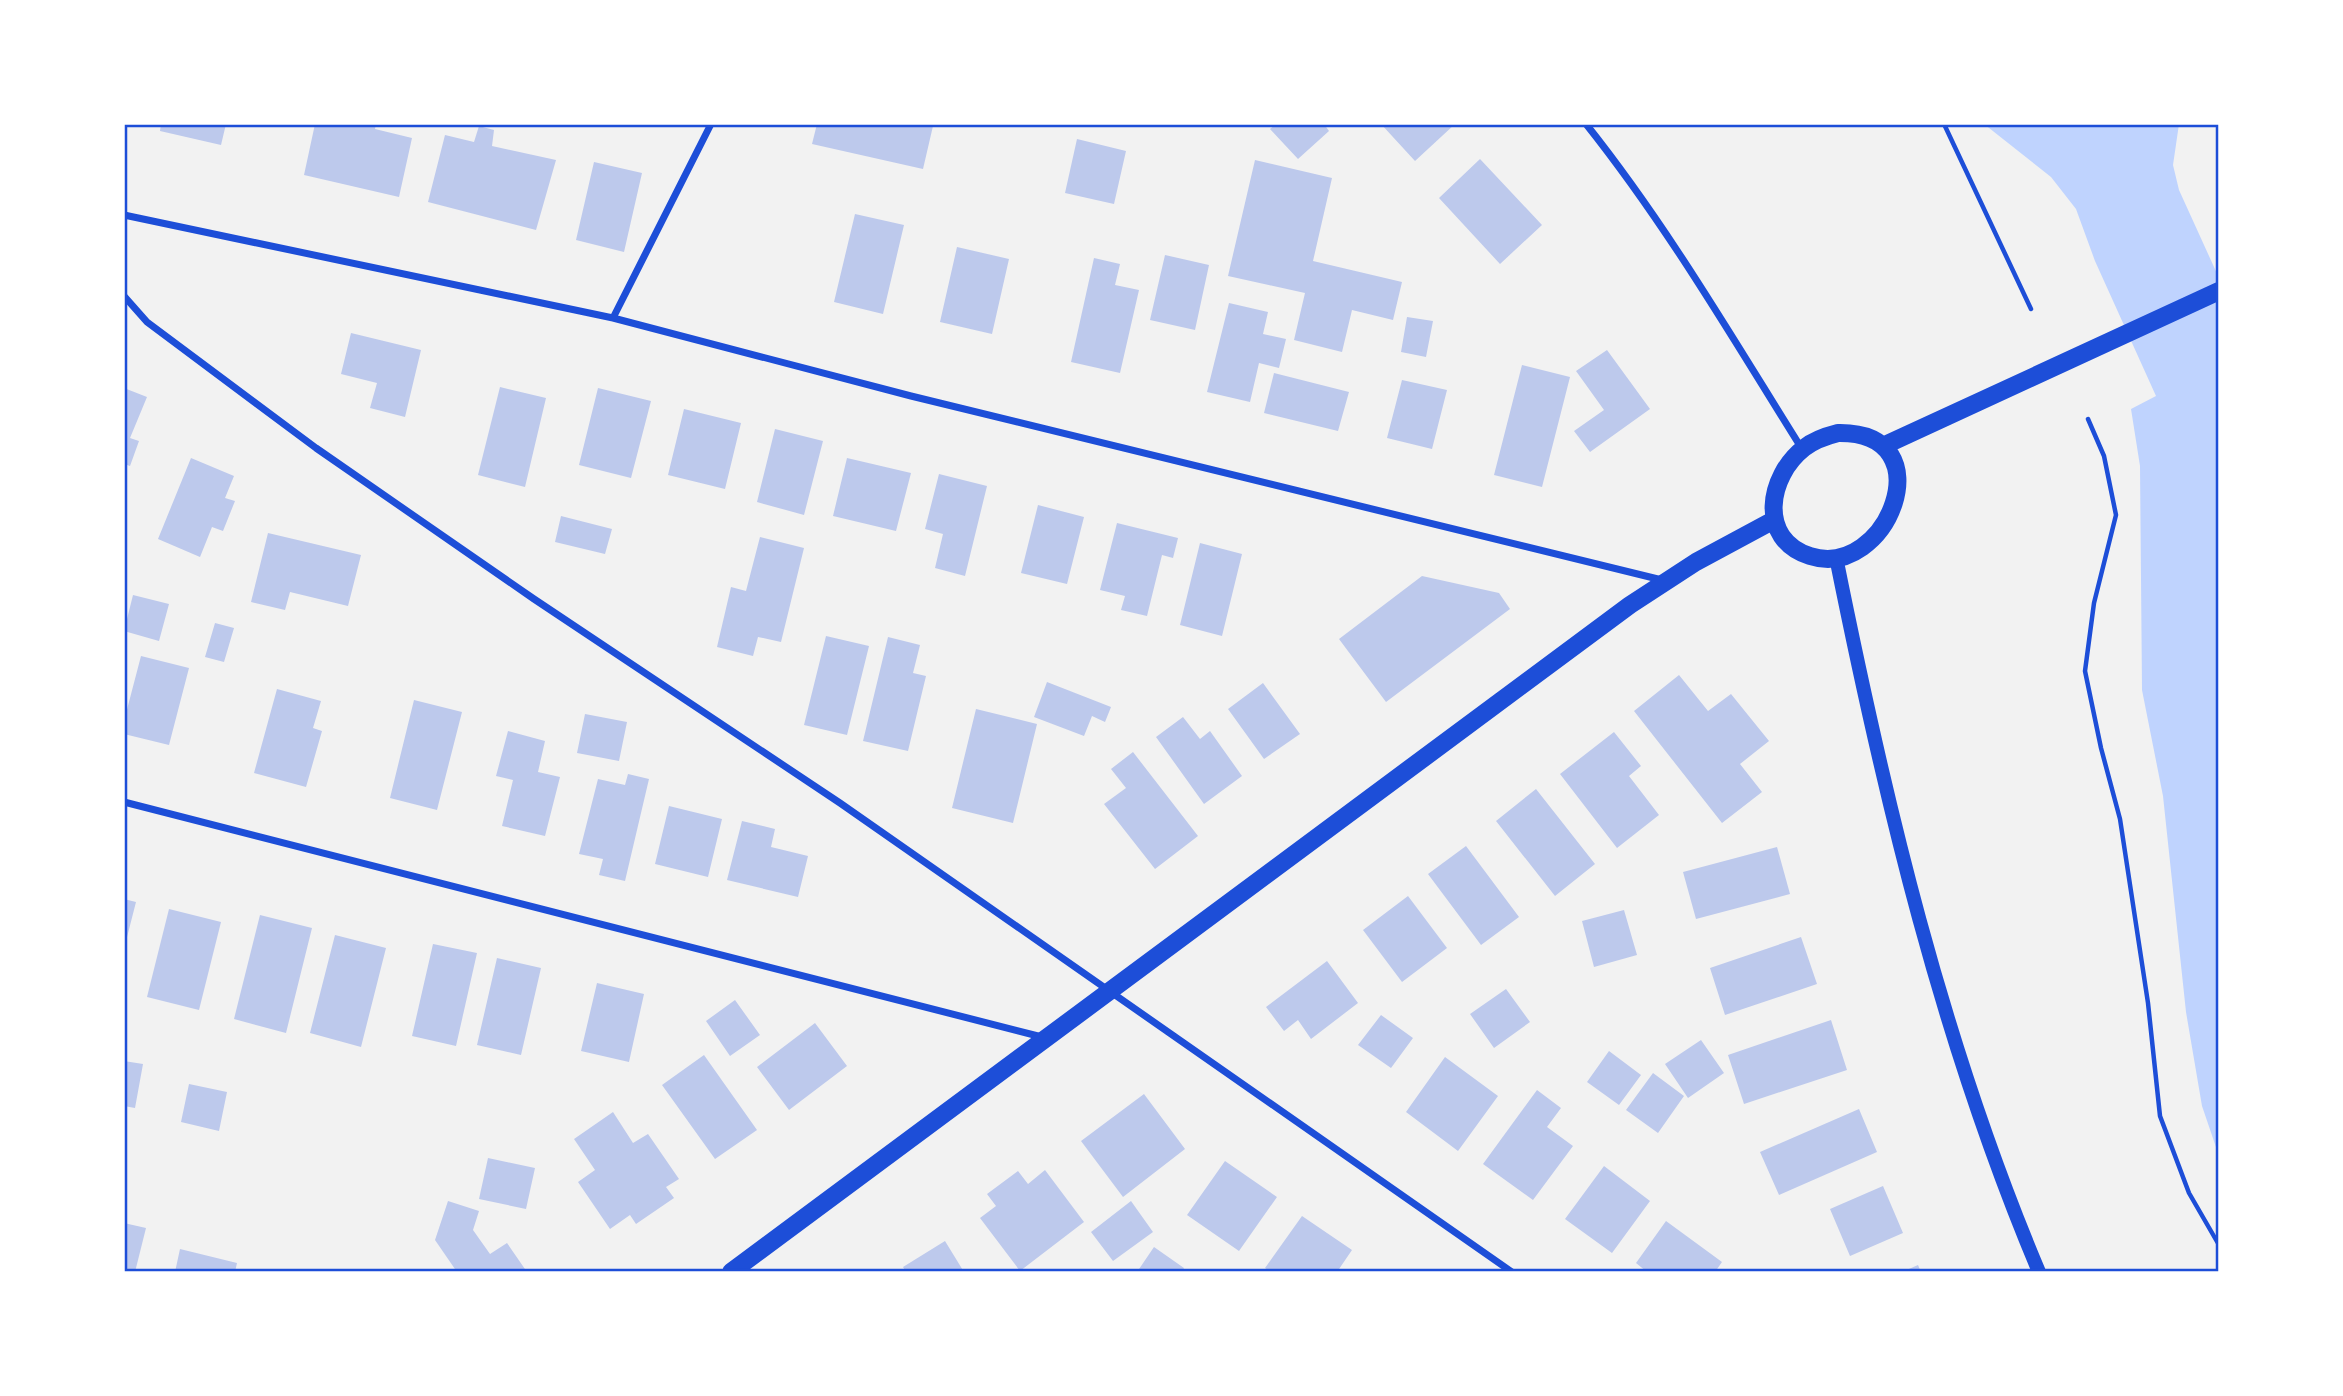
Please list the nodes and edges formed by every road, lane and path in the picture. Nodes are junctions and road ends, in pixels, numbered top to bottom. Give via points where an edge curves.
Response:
1 (711, 124) edge
2 (1586, 124) edge
3 (1944, 124) edge
4 (124, 215) edge
5 (2219, 290) edge
6 (124, 296) edge
7 (2031, 309) dead end
8 (613, 318) junction
9 (2088, 419) dead end
10 (1883, 446) junction
11 (1802, 449) junction
12 (1774, 520) junction
13 (1836, 557) junction
14 (1666, 581) junction
15 (124, 802) edge
16 (1109, 992) junction
17 (1046, 1038) junction
18 (2219, 1245) edge
19 (731, 1272) edge
20 (1511, 1272) edge
21 (2039, 1272) edge

1 - 8 street
2 - 11 street via 1675,246
3 - 7 path
4 - 8 street
5 - 10 main road
6 - 16 street via 147,322 316,448 841,803
8 - 14 street via 924,400
9 - 18 path via 2104,456 2116,515 2085,671 2120,819 2160,1116 2189,1193
10 - 11 main road via 1858,433 1838,433
10 - 13 main road via 1898,473 1899,492 1893,510 1863,545
11 - 12 main road via 1776,484
12 - 13 main road via 1784,539 1804,554
12 - 14 main road
13 - 21 main road via 1881,776 1937,988 1973,1102
14 - 16 main road
15 - 17 street
16 - 17 main road
16 - 20 street
17 - 19 main road

